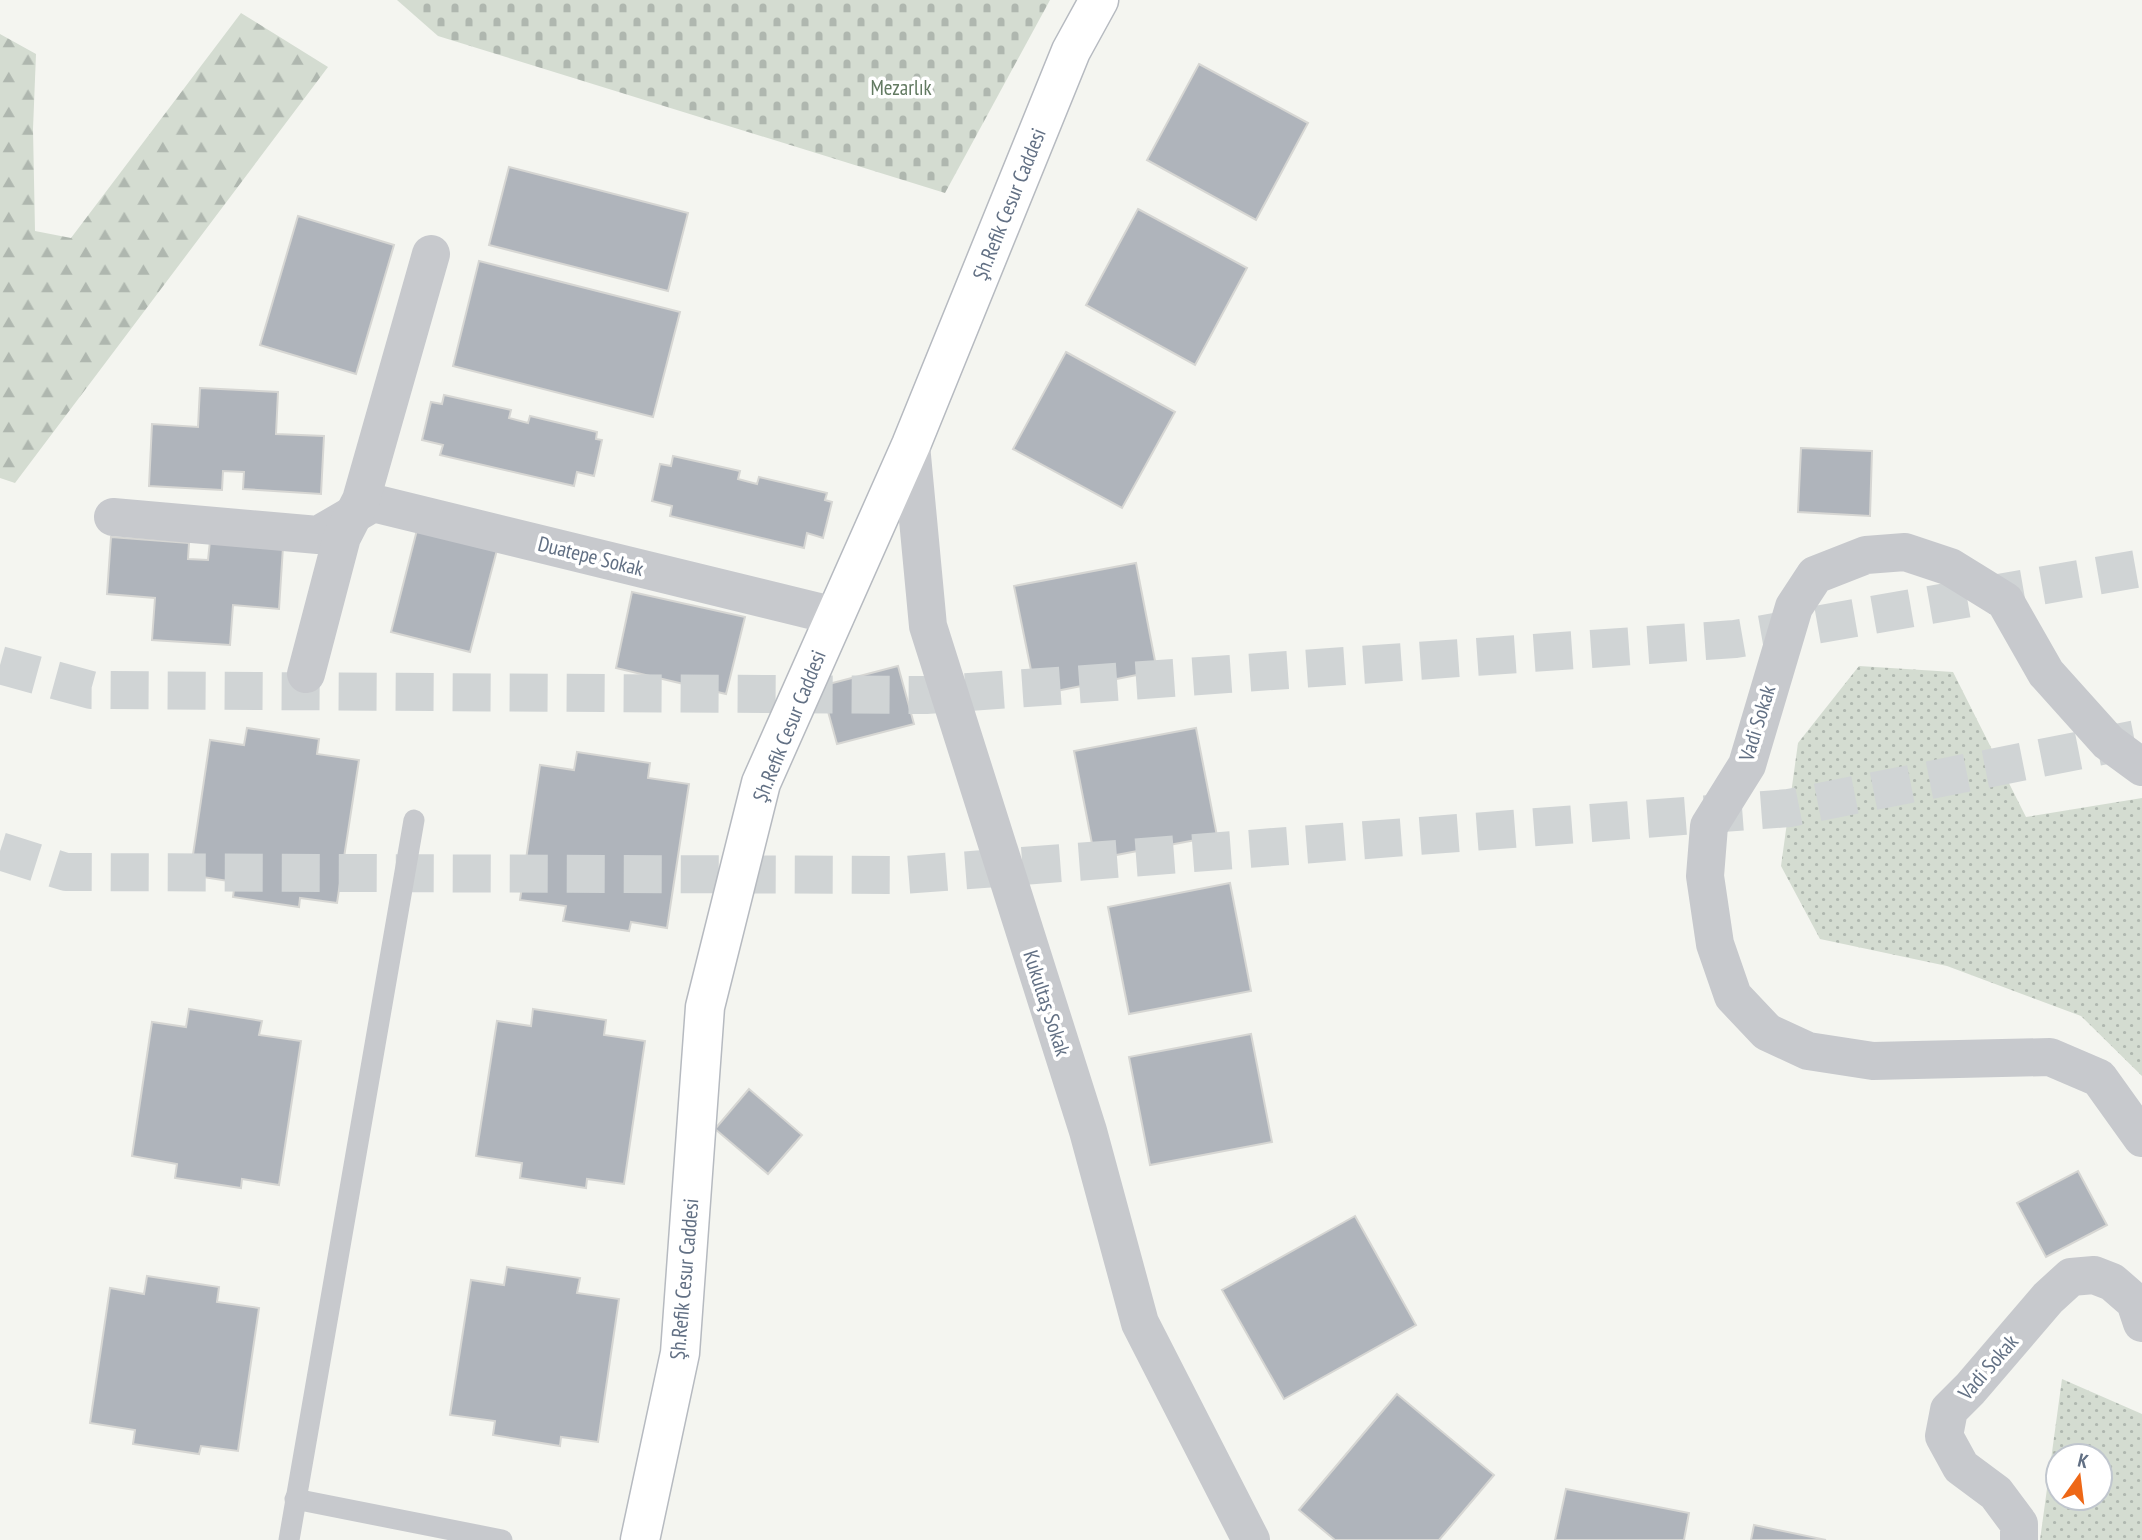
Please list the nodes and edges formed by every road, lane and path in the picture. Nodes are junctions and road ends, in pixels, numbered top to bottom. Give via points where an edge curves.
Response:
1 (1100, 0) edge
2 (431, 254) dead end
3 (911, 445) junction
4 (113, 517) dead end
5 (352, 517) junction
6 (835, 616) junction
7 (306, 674) dead end
8 (2142, 768) edge
9 (414, 820) dead end
10 (2142, 1138) edge
11 (2142, 1323) edge
12 (295, 1499) junction
13 (289, 1540) edge
14 (502, 1540) edge
15 (640, 1540) edge
16 (1251, 1540) edge
17 (2019, 1540) edge

1 - 3 street, Şh.Refik Cesur Caddesi via 1071,51
2 - 5 street via 361,500
3 - 6 street, Şh.Refik Cesur Caddesi
3 - 16 street, Kukultaş Sokak via 928,626 1088,1131 1140,1323
4 - 5 street, Duatepe Sokak via 318,535
5 - 6 street, Duatepe Sokak via 373,503
5 - 7 street via 342,537
6 - 15 street, Şh.Refik Cesur Caddesi via 761,783 705,1007 680,1353
8 - 10 street, Vadi Sokak via 2108,742 2046,673 2005,601 1950,567 1905,552 1866,555 1815,575 1794,607 1747,765 1709,826 1705,876 1715,944 1733,996 1768,1032 1808,1051 1873,1061 2050,1058 2099,1078
9 - 12 lane
11 - 17 street, Vadi Sokak via 2135,1302 2112,1282 2094,1275 2071,1277 1949,1410 1944,1436 1961,1467 1996,1493 2019,1524
12 - 13 lane
12 - 14 lane

